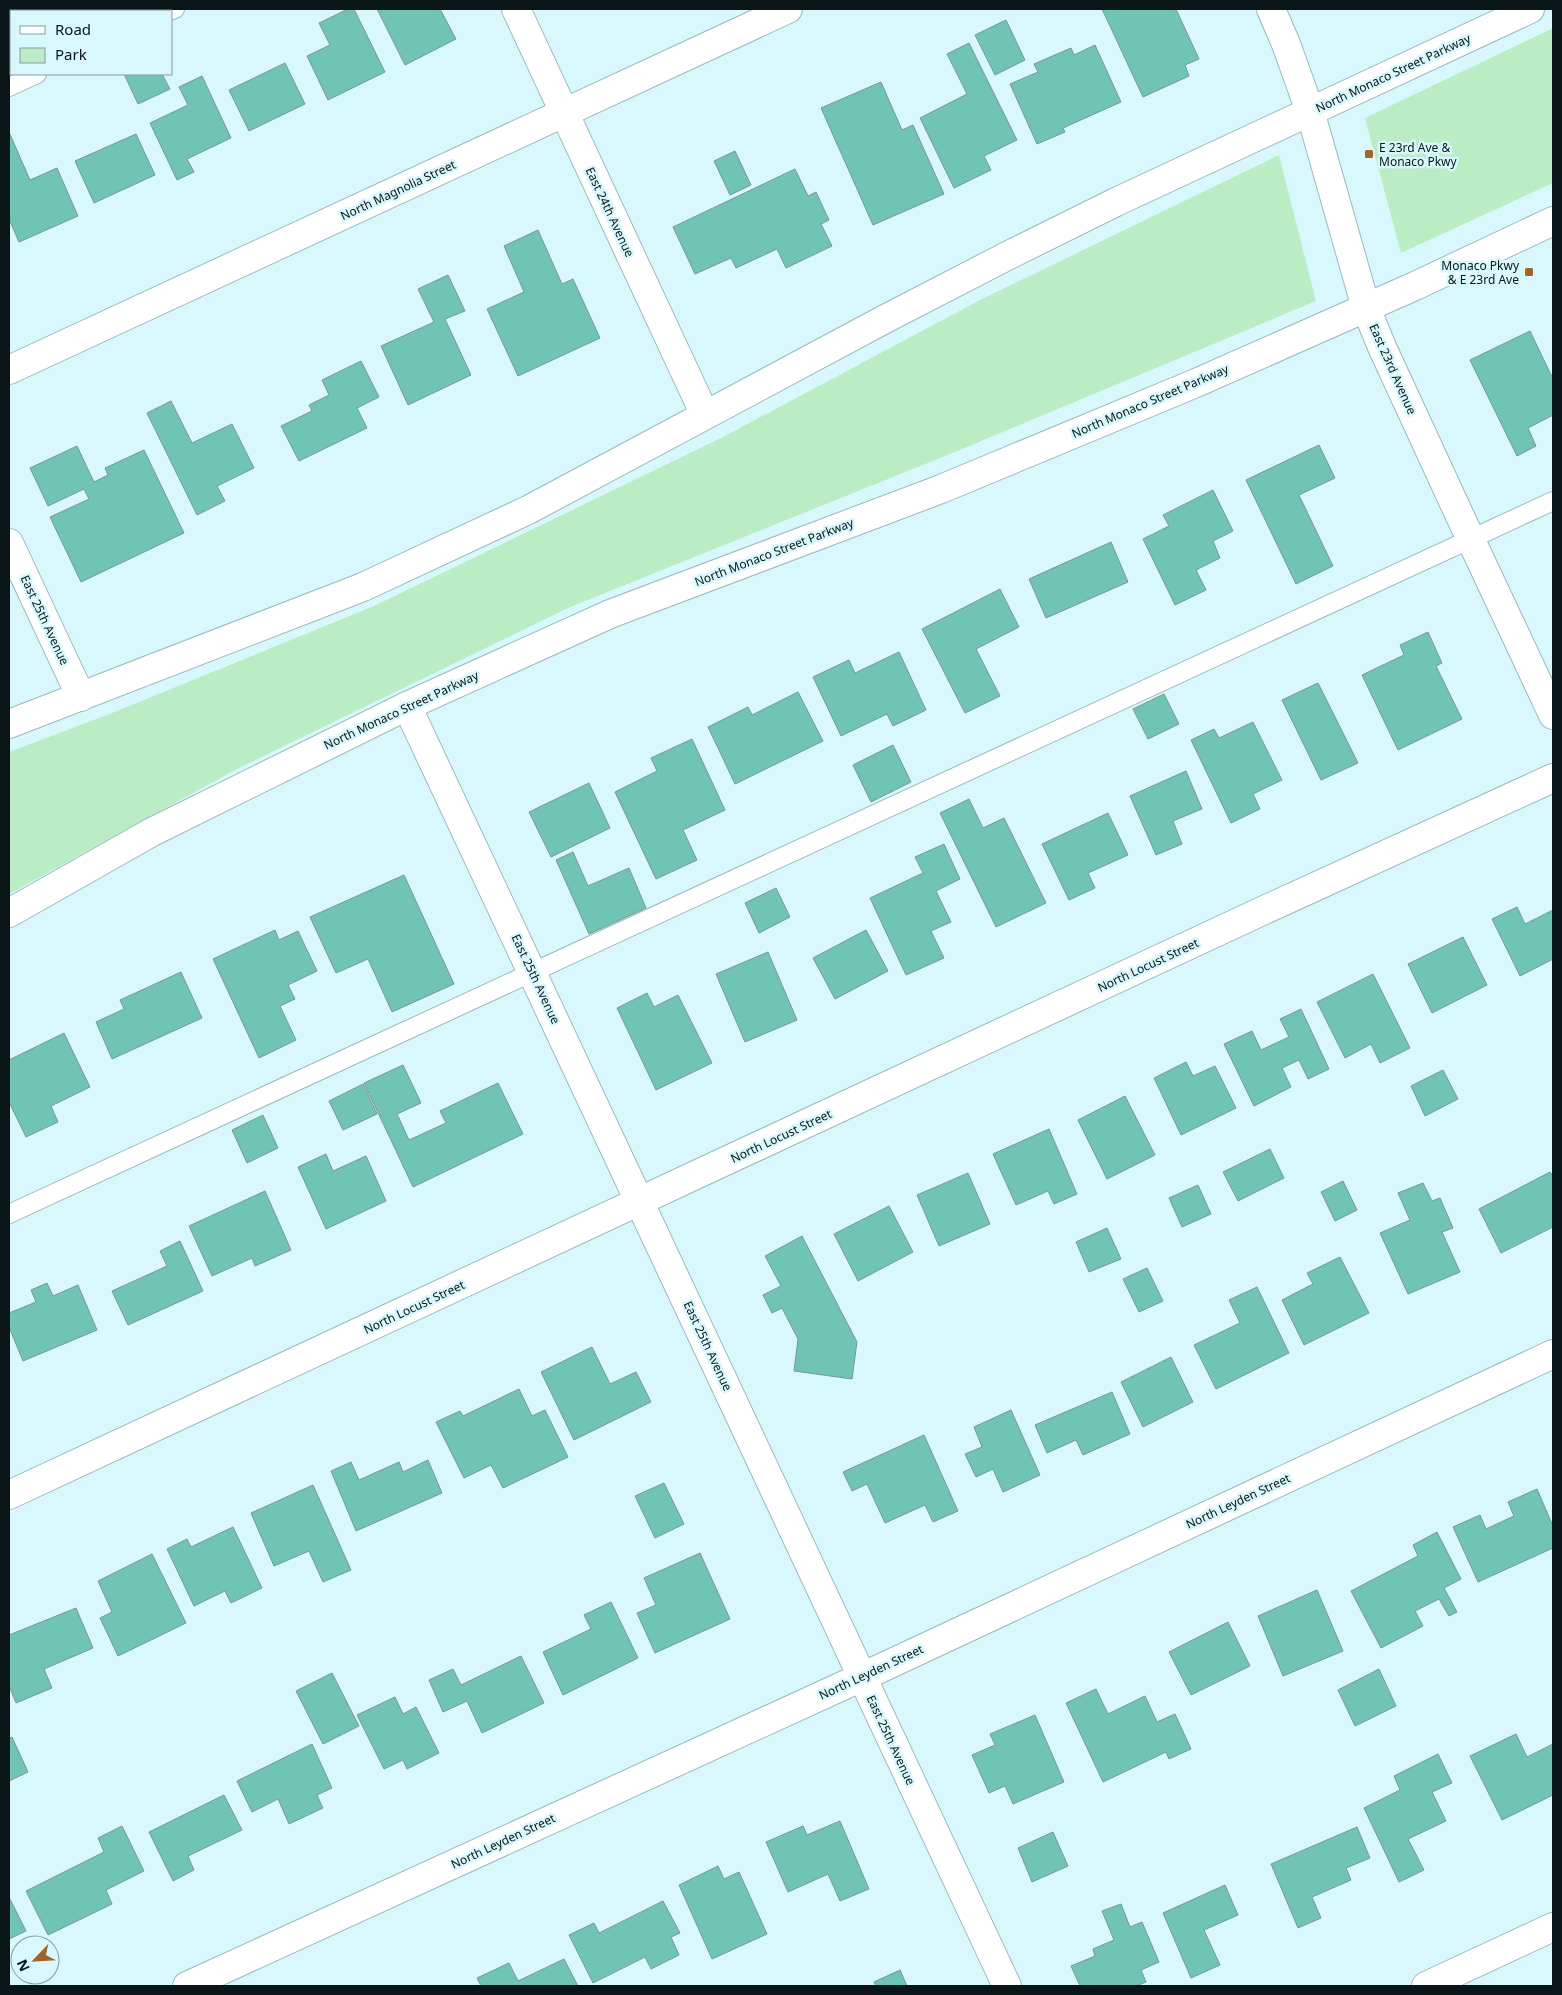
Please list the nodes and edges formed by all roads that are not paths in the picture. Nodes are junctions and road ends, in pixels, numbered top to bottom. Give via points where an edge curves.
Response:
1 (516, 9) edge
2 (788, 9) edge
3 (1271, 9) edge
4 (1530, 9) edge
5 (35, 75) edge
6 (9, 87) edge
7 (1310, 111) junction
8 (564, 112) junction
9 (1553, 221) edge
10 (1366, 308) junction
11 (9, 370) edge
12 (705, 414) junction
13 (1553, 501) edge
14 (1471, 540) junction
15 (9, 543) edge
16 (81, 697) junction
17 (407, 706) junction
18 (1553, 715) edge
19 (9, 724) edge
20 (1553, 778) edge
21 (9, 913) edge
22 (532, 972) junction
23 (641, 1202) junction
24 (9, 1214) edge
25 (1553, 1354) edge
26 (9, 1496) edge
27 (862, 1677) junction
28 (1553, 1927) edge
29 (187, 1986) edge
30 (1007, 1986) edge
31 (1426, 1986) edge

1 - 8 street, East 24th Avenue
2 - 8 street, North Magnolia Street
3 - 7 street, East 23rd Avenue
4 - 7 street, North Monaco Street Parkway
5 - 6 lane
7 - 10 street, East 23rd Avenue
7 - 12 street, North Monaco Street Parkway via 1018,250
8 - 11 street, North Magnolia Street
8 - 12 street, East 24th Avenue
9 - 10 street, North Monaco Street Parkway
10 - 14 street, East 23rd Avenue
10 - 17 street, North Monaco Street Parkway via 941,489 610,614
12 - 16 street, North Monaco Street Parkway via 528,510 363,587
13 - 14 lane
14 - 18 street, East 23rd Avenue
14 - 22 lane
15 - 16 street, East 25th Avenue
16 - 19 street, North Monaco Street Parkway
17 - 21 street, North Monaco Street Parkway via 152,832
17 - 22 street, East 25th Avenue
20 - 23 street, North Locust Street
22 - 23 street, East 25th Avenue
22 - 24 lane
23 - 26 street, North Locust Street
23 - 27 street, East 25th Avenue
25 - 27 street, North Leyden Street
27 - 29 street, North Leyden Street
27 - 30 street, East 25th Avenue
28 - 31 street

